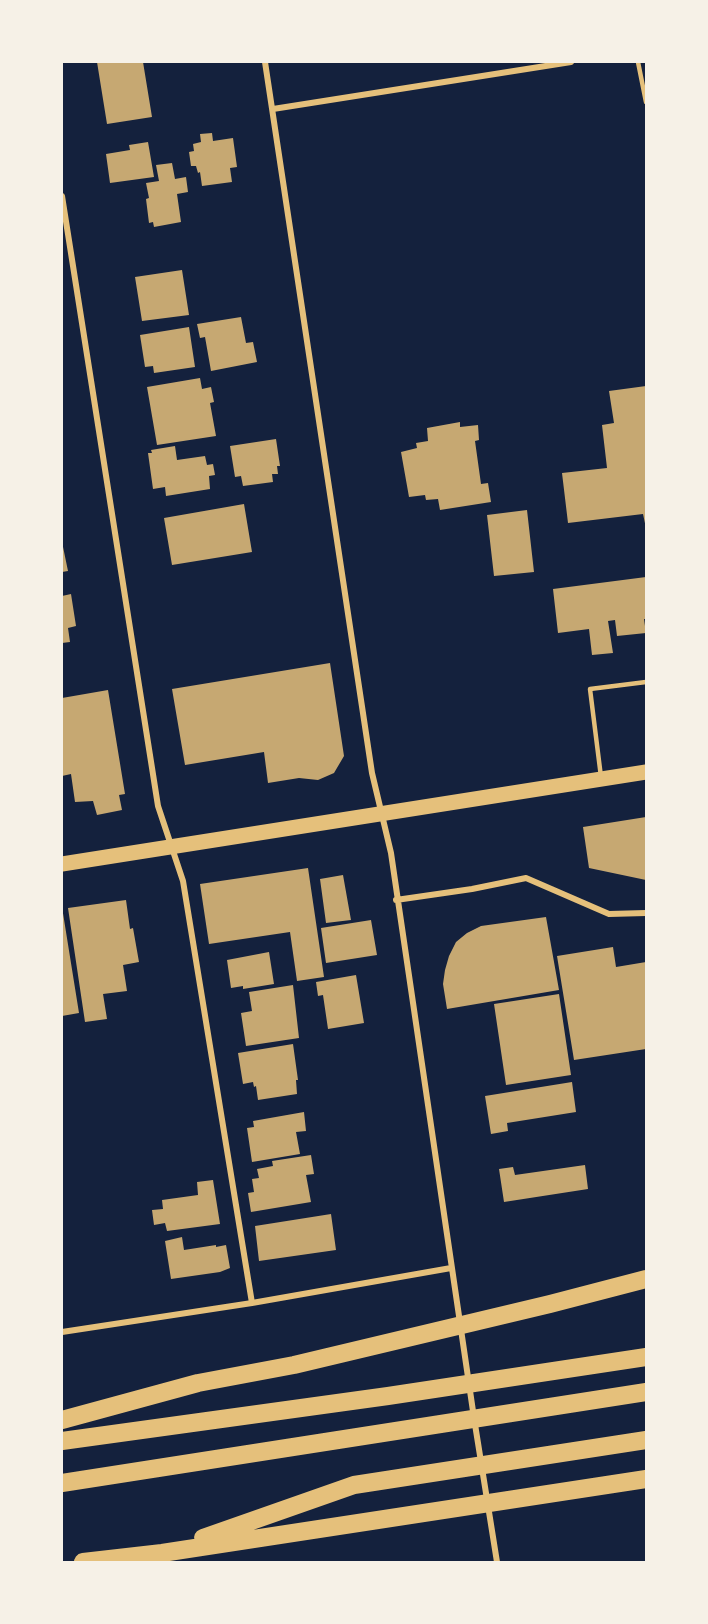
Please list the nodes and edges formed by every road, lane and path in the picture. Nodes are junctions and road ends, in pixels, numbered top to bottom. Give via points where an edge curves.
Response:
1 (265, 62) edge
2 (571, 62) edge
3 (638, 62) edge
4 (646, 102) edge
5 (273, 109) junction
6 (62, 196) edge
7 (646, 682) edge
8 (646, 772) edge
9 (602, 779) junction
10 (382, 814) junction
11 (172, 846) junction
12 (62, 864) edge
13 (396, 900) junction
14 (646, 913) edge
15 (452, 1268) junction
16 (646, 1279) edge
17 (252, 1303) junction
18 (62, 1332) edge
19 (646, 1358) edge
20 (646, 1392) edge
21 (62, 1420) edge
22 (646, 1440) edge
23 (62, 1441) edge
24 (646, 1479) edge
25 (62, 1483) edge
26 (162, 1553) junction
27 (83, 1563) edge
28 (497, 1563) edge

1 - 5 street
2 - 5 street
3 - 4 lane
5 - 10 street via 372,773
6 - 11 street via 157,800
7 - 9 lane via 590,689
8 - 9 main road
9 - 10 main road
10 - 11 main road
10 - 13 street
11 - 12 main road
11 - 17 street via 183,881
13 - 14 street via 526,878 609,914
13 - 15 street
15 - 17 street
15 - 28 street
16 - 21 highway via 294,1365 198,1383
17 - 18 street
19 - 23 highway
20 - 25 highway
22 - 26 highway via 354,1485
24 - 26 highway
26 - 27 highway

